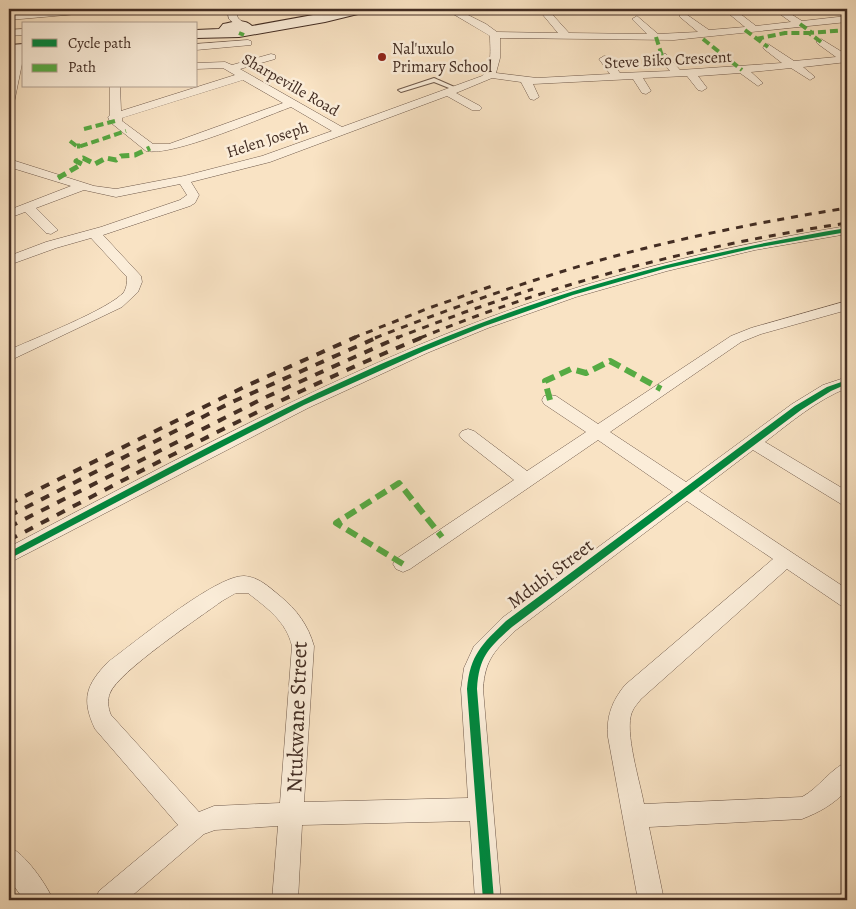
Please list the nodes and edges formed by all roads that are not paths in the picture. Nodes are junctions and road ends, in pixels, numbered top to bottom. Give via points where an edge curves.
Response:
1 (100, 9) edge
2 (361, 9) edge
3 (449, 9) edge
4 (570, 9) edge
5 (777, 9) edge
6 (829, 9) edge
7 (543, 10) edge
8 (731, 11) dead end
9 (42, 12) edge
10 (62, 13) junction
11 (683, 15) dead end
12 (9, 17) edge
13 (637, 19) dead end
14 (846, 19) edge
15 (29, 20) edge
16 (60, 22) edge
17 (800, 24) junction
18 (237, 28) edge
19 (754, 29) junction
20 (22, 32) edge
21 (9, 33) edge
22 (707, 34) junction
23 (495, 35) junction
24 (566, 36) junction
25 (656, 37) junction
26 (206, 38) edge
27 (821, 42) dead end
28 (768, 47) dead end
29 (17, 48) edge
30 (662, 56) dead end
31 (271, 57) dead end
32 (604, 59) dead end
33 (846, 60) edge
34 (257, 61) junction
35 (793, 65) junction
36 (198, 66) edge
37 (232, 68) junction
38 (742, 70) junction
39 (690, 73) junction
40 (678, 74) junction
41 (490, 75) junction
42 (244, 76) junction
43 (636, 76) junction
44 (617, 77) junction
45 (810, 77) dead end
46 (18, 81) edge
47 (526, 81) junction
48 (758, 83) dead end
49 (115, 88) edge
50 (702, 88) dead end
51 (400, 90) dead end
52 (452, 90) junction
53 (646, 91) dead end
54 (534, 97) dead end
55 (9, 103) edge
56 (294, 103) junction
57 (476, 108) dead end
58 (114, 117) junction
59 (340, 131) junction
60 (9, 163) edge
61 (184, 180) junction
62 (84, 186) junction
63 (28, 208) junction
64 (9, 214) edge
65 (51, 230) dead end
66 (847, 230) edge
67 (94, 233) junction
68 (9, 261) edge
69 (847, 305) edge
70 (9, 356) edge
71 (847, 382) edge
72 (550, 400) dead end
73 (599, 432) junction
74 (468, 435) dead end
75 (752, 442) junction
76 (527, 480) junction
77 (686, 491) junction
78 (847, 499) edge
79 (9, 556) edge
80 (786, 559) junction
81 (403, 564) dead end
82 (847, 599) edge
83 (847, 774) edge
84 (481, 808) junction
85 (291, 814) junction
86 (635, 816) junction
87 (195, 826) junction
88 (9, 859) edge
89 (40, 900) edge
90 (108, 900) edge
91 (285, 900) edge
92 (488, 900) edge
93 (651, 900) edge

1 - 10 street
2 - 18 street via 270,27
3 - 23 street
4 - 7 street
5 - 17 street
6 - 14 street
7 - 24 street
8 - 19 street
9 - 10 street
9 - 15 street
10 - 16 street
11 - 22 street
12 - 15 street
13 - 25 street
14 - 17 street, Steve Biko Crescent
17 - 19 street, Steve Biko Crescent
18 - 26 street
18 - 26 street
18 - 34 street
19 - 22 street, Steve Biko Crescent
20 - 21 street
22 - 25 street, Steve Biko Crescent
23 - 24 street, Steve Biko Crescent
23 - 41 street
24 - 25 street, Steve Biko Crescent
27 - 33 street
28 - 35 street
29 - 46 street
30 - 40 street
31 - 34 street
32 - 44 street
33 - 35 street, Steve Biko Crescent
34 - 37 street
35 - 38 street, Steve Biko Crescent
35 - 45 street
36 - 37 street, Sharpeville Road via 219,64
37 - 42 street, Sharpeville Road
38 - 39 street, Steve Biko Crescent
38 - 48 street
39 - 40 street, Steve Biko Crescent
39 - 50 street
40 - 43 street, Steve Biko Crescent
41 - 47 street, Steve Biko Crescent
41 - 52 street, Helen Joseph
42 - 56 street, Sharpeville Road
42 - 58 street
43 - 44 street, Steve Biko Crescent
43 - 53 street
44 - 47 street, Steve Biko Crescent via 584,83
46 - 55 street
47 - 54 street
49 - 58 street
51 - 52 lane via 434,80
52 - 57 street
52 - 59 street, Helen Joseph
56 - 58 street via 155,149 118,125
56 - 59 street, Sharpeville Road
59 - 61 street, Helen Joseph via 266,159
60 - 62 street, Helen Joseph
61 - 62 street, Helen Joseph via 116,193
61 - 67 street via 193,195 190,200
62 - 63 street
63 - 64 street
63 - 65 street
66 - 79 street via 626,278 484,324 352,380 158,476
67 - 68 street
67 - 70 street via 134,276 132,291 108,310
69 - 73 street via 736,339
71 - 75 street, Mdubi Street via 814,397
72 - 73 street
73 - 76 street
73 - 77 street
74 - 76 street
75 - 77 street, Mdubi Street
75 - 78 street
76 - 81 street
77 - 80 street
77 - 84 street, Mdubi Street via 509,624 476,660 472,689
80 - 82 street
80 - 86 street via 634,692 619,711 619,737
83 - 86 street via 831,792 802,808
84 - 85 street
84 - 92 street, Mdubi Street
85 - 87 street via 214,818
85 - 87 street, Ntukwane Street via 303,646 301,632 296,623 255,587 239,584 215,595 116,668 102,681 97,694 96,706 103,722
85 - 91 street, Ntukwane Street
86 - 93 street
87 - 90 street
88 - 89 street

